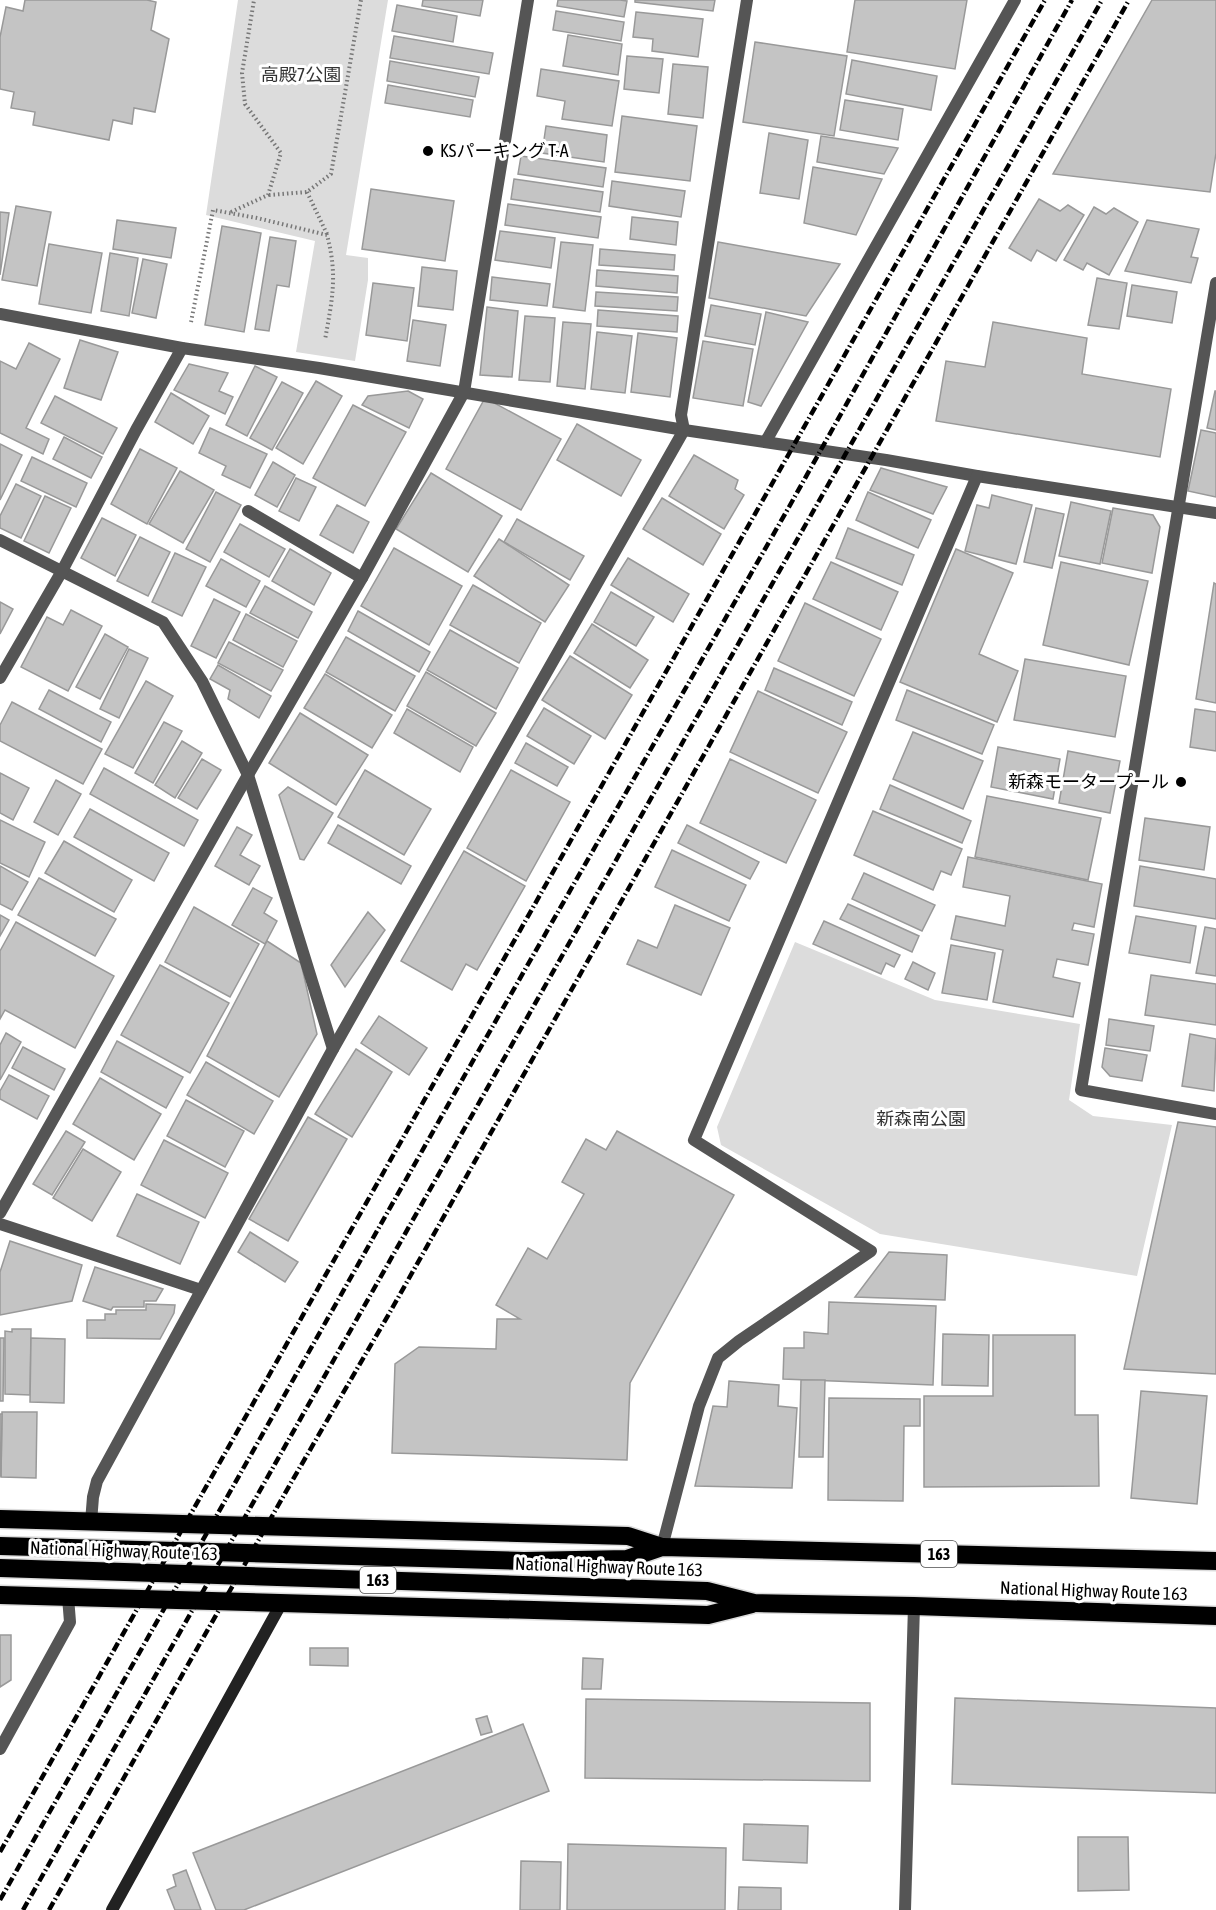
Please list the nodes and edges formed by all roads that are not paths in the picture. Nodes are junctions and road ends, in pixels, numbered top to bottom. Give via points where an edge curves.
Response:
1 (528, 0) edge
2 (747, 0) edge
3 (1015, 0) edge
4 (1216, 283) edge
5 (0, 314) edge
6 (182, 348) junction
7 (464, 392) junction
8 (684, 430) junction
9 (766, 441) junction
10 (977, 476) junction
11 (1179, 507) junction
12 (248, 511) dead end
13 (1216, 513) edge
14 (0, 540) edge
15 (62, 571) junction
16 (362, 578) junction
17 (0, 678) edge
18 (248, 775) junction
19 (333, 1049) junction
20 (1216, 1114) edge
21 (0, 1213) edge
22 (0, 1224) edge
23 (201, 1290) junction
24 (0, 1519) edge
25 (91, 1522) junction
26 (0, 1546) edge
27 (662, 1547) junction
28 (1216, 1561) edge
29 (0, 1568) edge
30 (0, 1595) edge
31 (68, 1597) junction
32 (754, 1603) junction
33 (281, 1604) junction
34 (914, 1606) junction
35 (1216, 1616) edge
36 (0, 1749) edge
37 (112, 1910) edge
38 (905, 1910) edge

1 - 7 street
2 - 8 street via 681,415
3 - 9 street
4 - 11 street
5 - 6 street
6 - 7 street
6 - 15 street
7 - 8 street
7 - 16 street
8 - 9 street
8 - 19 street
9 - 10 street
10 - 11 street
10 - 27 street via 694,1140 871,1251 718,1358 699,1406
11 - 13 street
11 - 20 street via 1081,1090
12 - 16 street
14 - 15 street
15 - 17 street
15 - 18 street via 163,622 202,681
16 - 18 street
18 - 19 street
18 - 21 street
19 - 23 street
22 - 23 street
23 - 25 street via 97,1481
24 - 25 highway, 163
25 - 27 highway, 163 via 628,1536
26 - 27 highway, National Highway Route 163 / 163 via 524,1561 627,1558
27 - 28 highway, National Highway Route 163 / 163
29 - 32 highway, National Highway Route 163 / 163 via 706,1591
30 - 31 highway, 163
31 - 33 highway, 163
31 - 36 street via 70,1622
32 - 33 highway, 163 via 708,1615
32 - 34 highway, National Highway Route 163 / 163
33 - 37 street
34 - 35 highway, National Highway Route 163 / 163
34 - 38 street

